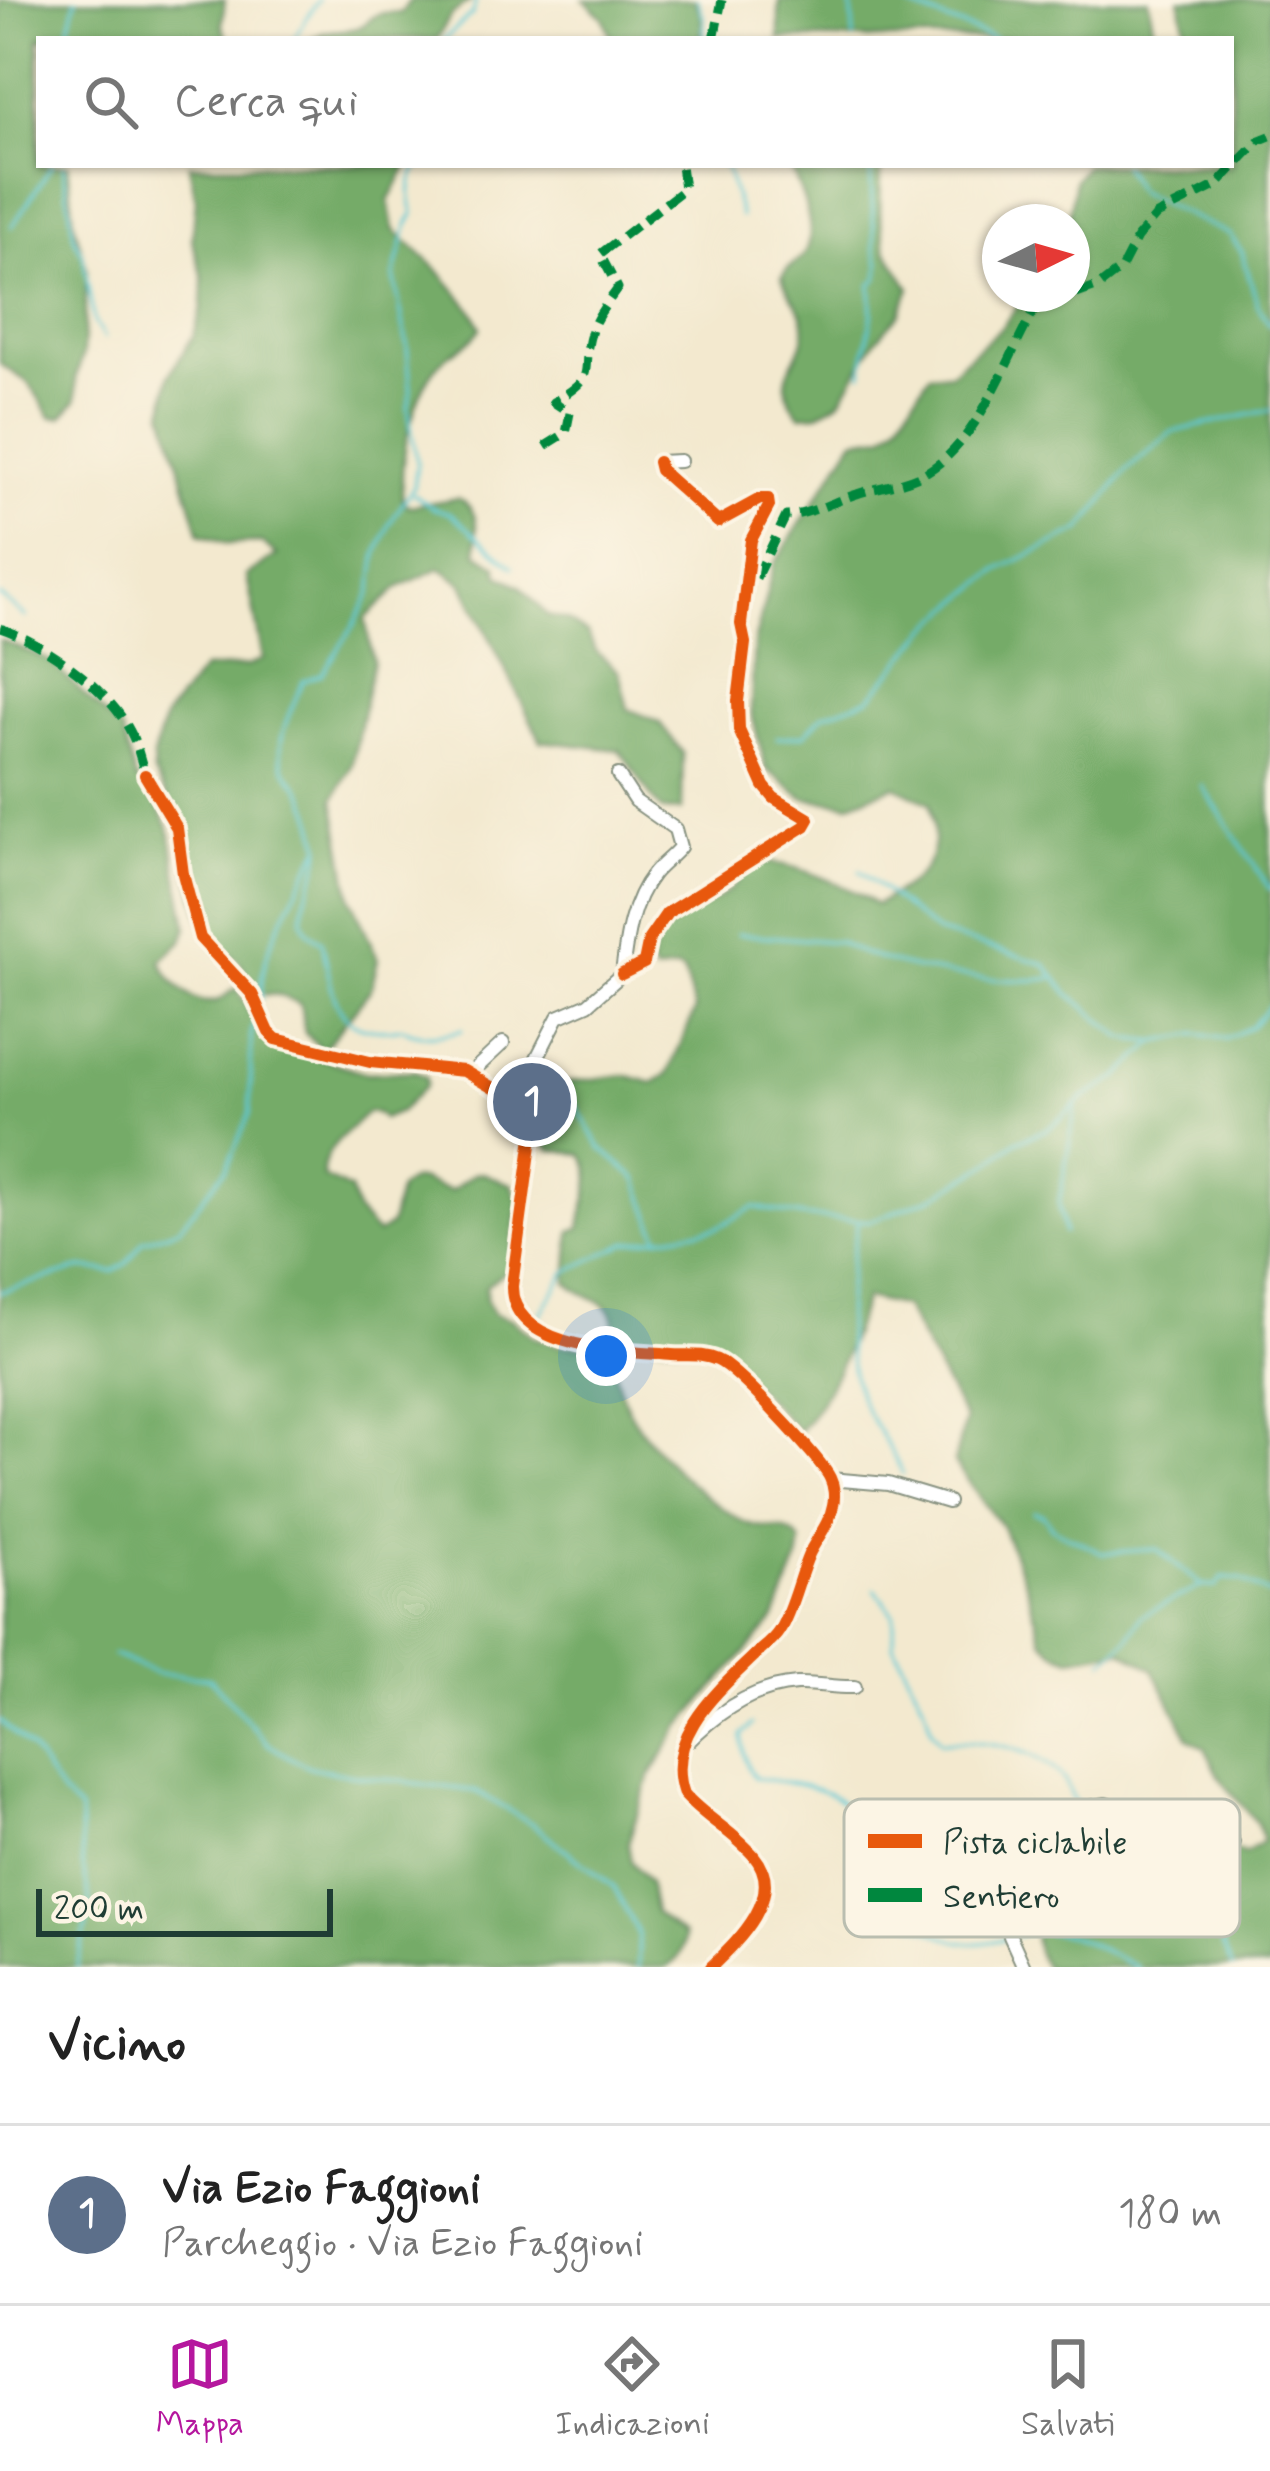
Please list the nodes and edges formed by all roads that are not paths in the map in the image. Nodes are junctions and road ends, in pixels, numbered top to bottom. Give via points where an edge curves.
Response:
1 (680, 461) dead end
2 (145, 776) dead end
3 (618, 776) dead end
4 (622, 974) junction
5 (503, 1043) dead end
6 (471, 1073) junction
7 (516, 1099) junction
8 (830, 1479) junction
9 (948, 1502) dead end
10 (855, 1688) dead end
11 (678, 1753) junction
12 (1010, 1937) edge
13 (711, 1967) edge
14 (1024, 1967) edge

1 - 4 street via 658,465 715,520 769,502 752,540 741,624 740,730 764,786 809,819 667,914 644,963
2 - 6 street via 177,828 200,938 252,994 268,1032 370,1062
3 - 4 street via 680,843 637,900
4 - 7 street via 558,1017
5 - 6 street
6 - 7 street
7 - 8 street via 532,1125 512,1286 520,1318 566,1340 724,1363
8 - 9 street via 888,1484
8 - 11 street via 832,1511 778,1633 726,1683
10 - 11 street via 776,1687 735,1703
11 - 13 street via 684,1794 756,1857 763,1874 753,1921
12 - 14 street

